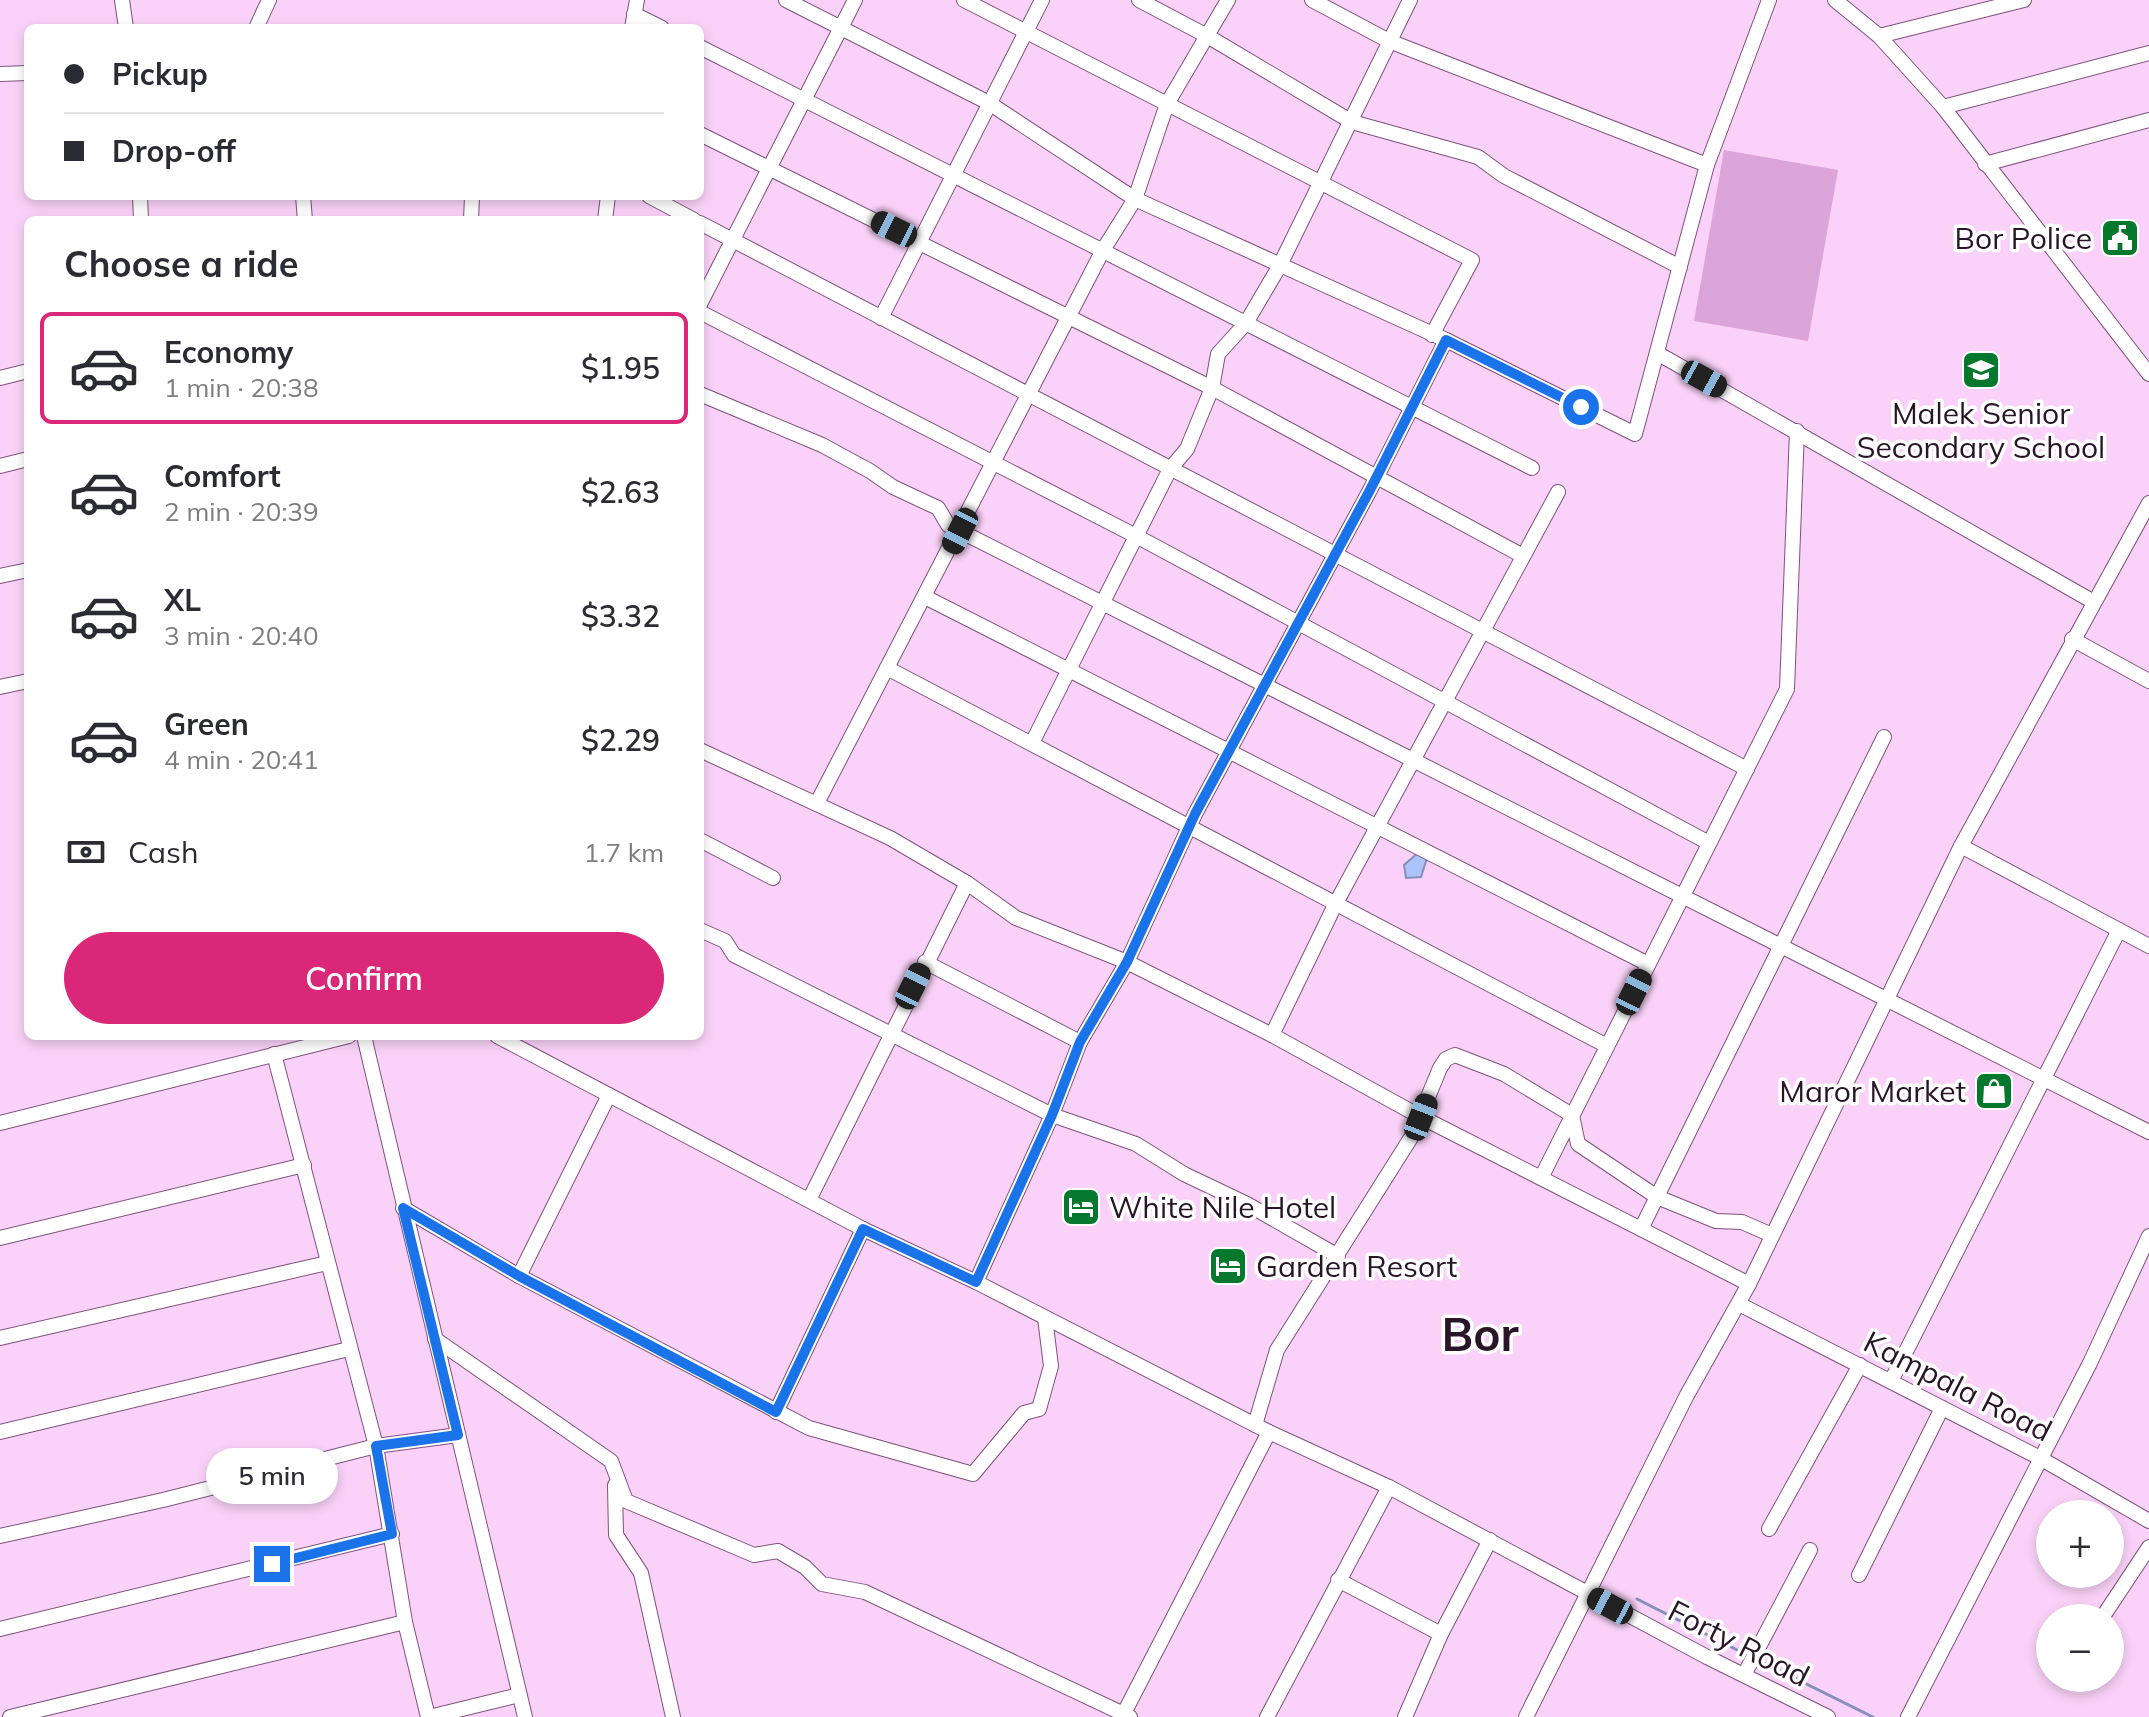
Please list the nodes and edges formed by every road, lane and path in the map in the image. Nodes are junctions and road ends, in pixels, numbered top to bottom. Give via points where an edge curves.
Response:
1 (122, 0) edge
2 (269, 0) edge
3 (786, 0) edge
4 (855, 0) edge
5 (964, 0) edge
6 (1042, 0) edge
7 (1139, 0) edge
8 (1228, 0) edge
9 (1312, 0) edge
10 (1410, 0) edge
11 (1769, 0) edge
12 (1835, 0) edge
13 (2024, 0) edge
14 (634, 14) edge
15 (125, 24) edge
16 (258, 24) edge
17 (654, 24) edge
18 (841, 27) junction
19 (1026, 32) junction
20 (1879, 36) junction
21 (1209, 37) junction
22 (1389, 41) junction
23 (704, 49) edge
24 (2149, 53) edge
25 (24, 73) edge
26 (0, 74) edge
27 (803, 99) junction
28 (989, 103) junction
29 (1167, 104) junction
30 (1943, 107) junction
31 (2149, 120) edge
32 (1352, 122) junction
33 (704, 136) edge
34 (1985, 164) junction
35 (1707, 165) junction
36 (767, 167) junction
37 (953, 176) junction
38 (1319, 181) junction
39 (1135, 199) junction
40 (656, 200) edge
41 (686, 216) edge
42 (704, 225) edge
43 (730, 239) junction
44 (920, 241) junction
45 (1103, 250) junction
46 (1279, 267) junction
47 (1680, 267) junction
48 (704, 295) edge
49 (704, 314) edge
50 (1068, 317) junction
51 (881, 318) junction
52 (1246, 323) junction
53 (1439, 337) junction
54 (1657, 353) junction
55 (24, 372) edge
56 (2149, 374) edge
57 (0, 378) edge
58 (1212, 388) junction
59 (1029, 395) junction
60 (704, 396) edge
61 (1413, 409) junction
62 (1797, 431) junction
63 (24, 460) edge
64 (995, 462) junction
65 (0, 466) edge
66 (1532, 468) dead end
67 (1170, 469) junction
68 (1376, 479) junction
69 (1558, 492) dead end
70 (2149, 503) edge
71 (960, 531) junction
72 (1136, 536) junction
73 (1335, 555) junction
74 (1523, 556) junction
75 (24, 571) edge
76 (0, 576) edge
77 (925, 597) junction
78 (2092, 601) junction
79 (1101, 602) junction
80 (1297, 625) junction
81 (1483, 632) junction
82 (2072, 639) junction
83 (887, 668) junction
84 (1068, 670) junction
85 (2149, 681) edge
86 (24, 682) edge
87 (1266, 683) junction
88 (0, 687) edge
89 (1443, 702) junction
90 (1884, 737) dead end
91 (1032, 743) junction
92 (704, 752) edge
93 (1228, 753) junction
94 (1414, 759) junction
95 (1747, 769) junction
96 (817, 803) junction
97 (1189, 826) junction
98 (1377, 828) junction
99 (704, 842) edge
100 (1709, 843) junction
101 (1961, 846) junction
102 (773, 878) dead end
103 (967, 883) junction
104 (1682, 896) junction
105 (1336, 903) junction
106 (2119, 930) junction
107 (704, 932) edge
108 (1781, 946) junction
109 (2149, 946) edge
110 (925, 962) junction
111 (1127, 962) junction
112 (1648, 964) junction
113 (1888, 1000) junction
114 (890, 1034) junction
115 (1272, 1035) junction
116 (332, 1040) edge
117 (365, 1040) edge
118 (505, 1040) edge
119 (1080, 1042) junction
120 (1607, 1046) junction
121 (274, 1054) junction
122 (2043, 1079) junction
123 (609, 1095) junction
124 (1052, 1115) junction
125 (1572, 1115) junction
126 (1421, 1117) junction
127 (0, 1123) edge
128 (2149, 1132) edge
129 (304, 1165) junction
130 (1541, 1178) junction
131 (1657, 1197) junction
132 (809, 1200) junction
133 (403, 1208) junction
134 (863, 1229) junction
135 (1641, 1229) junction
136 (1772, 1235) junction
137 (2149, 1236) edge
138 (0, 1238) edge
139 (1338, 1256) junction
140 (327, 1263) junction
141 (519, 1276) junction
142 (976, 1282) junction
143 (1749, 1284) junction
144 (1739, 1304) junction
145 (1045, 1318) junction
146 (0, 1338) edge
147 (435, 1339) junction
148 (349, 1349) junction
149 (1860, 1365) junction
150 (1891, 1381) junction
151 (1942, 1408) junction
152 (776, 1412) junction
153 (1262, 1429) junction
154 (0, 1432) edge
155 (458, 1435) junction
156 (376, 1446) junction
157 (2040, 1458) junction
158 (611, 1461) junction
159 (1389, 1487) junction
160 (2149, 1521) edge
161 (1769, 1529) dead end
162 (392, 1534) junction
163 (0, 1536) edge
164 (1490, 1540) junction
165 (2149, 1547) edge
166 (1810, 1550) dead end
167 (1859, 1575) dead end
168 (1338, 1580) junction
169 (1585, 1593) junction
170 (2111, 1604) edge
171 (405, 1622) junction
172 (0, 1629) edge
173 (1441, 1634) junction
174 (1744, 1675) junction
175 (519, 1695) junction
176 (1125, 1716) edge
177 (10, 1717) edge
178 (428, 1717) edge
179 (525, 1717) edge
180 (673, 1717) edge
181 (1267, 1717) edge
182 (1405, 1717) edge
183 (1526, 1717) edge
184 (1828, 1717) edge
185 (1908, 1717) edge

1 - 15 street
2 - 16 street
3 - 18 street
4 - 18 street
5 - 19 street
6 - 19 street
7 - 21 street
8 - 21 street
9 - 22 street
10 - 22 street
11 - 35 street
12 - 20 street
13 - 20 street
14 - 17 street
18 - 27 street
18 - 28 street
19 - 28 street
19 - 29 street
20 - 30 street
21 - 29 street
21 - 32 street
22 - 32 street
22 - 35 street
23 - 27 street
24 - 30 street
25 - 26 street
27 - 36 street
27 - 37 street
28 - 37 street
28 - 39 street
29 - 38 street
29 - 39 street
30 - 34 street
31 - 34 street
32 - 38 street
32 - 47 street via 1478,157 1504,176
33 - 36 street
34 - 56 street
35 - 47 street
36 - 43 street
36 - 44 street
37 - 44 street
37 - 45 street
38 - 46 street
38 - 53 street via 1472,260
39 - 45 street
39 - 46 street
40 - 41 street
42 - 43 street
43 - 48 street
43 - 51 street
44 - 50 street
44 - 51 street
45 - 50 street
45 - 52 street
46 - 52 street
46 - 53 street
47 - 54 street
49 - 64 street
50 - 58 street
50 - 59 street
51 - 59 street
52 - 58 street via 1218,354
52 - 61 street
53 - 54 street via 1635,434
53 - 61 street
54 - 62 street
55 - 57 street
58 - 67 street via 1187,449
58 - 68 street
59 - 64 street
59 - 67 street
60 - 71 street via 834,452 938,508 948,525
61 - 66 street
61 - 68 street
62 - 78 street
62 - 95 street via 1787,689
63 - 65 street
64 - 71 street
64 - 72 street
67 - 72 street
67 - 73 street
68 - 73 street
68 - 74 street
69 - 74 street
70 - 78 street
71 - 77 street
71 - 79 street
72 - 79 street
72 - 80 street
73 - 80 street
73 - 81 street
74 - 81 street
75 - 76 street
77 - 83 street
77 - 84 street
78 - 82 street
79 - 84 street
79 - 87 street
80 - 87 street
80 - 89 street
81 - 89 street
81 - 95 street
82 - 85 street
82 - 101 street
83 - 91 street
83 - 96 street
84 - 91 street
84 - 93 street
86 - 88 street
87 - 93 street
87 - 94 street
89 - 94 street
89 - 100 street
90 - 108 street
91 - 97 street
92 - 96 street
93 - 97 street
93 - 98 street
94 - 98 street
94 - 104 street
95 - 100 street
96 - 103 street
97 - 105 street
97 - 111 street
98 - 105 street
98 - 112 street
99 - 102 street
100 - 104 street
101 - 106 street
101 - 113 street
103 - 110 street
103 - 111 street via 1034,927
104 - 108 street
104 - 112 street
105 - 115 street
105 - 120 street
106 - 109 street
106 - 122 street
107 - 114 street via 725,941 734,955
108 - 113 street
108 - 131 street
110 - 114 street
110 - 119 street
111 - 115 street
111 - 119 street
112 - 120 street
113 - 122 street
113 - 136 street
114 - 124 street
114 - 132 street
115 - 126 street
116 - 121 street
117 - 133 street
118 - 123 street, Forty Road
119 - 124 street
120 - 125 street
121 - 127 street
121 - 129 street
122 - 128 street
122 - 150 street
123 - 132 street, Forty Road
123 - 141 street
124 - 139 street via 1136,1144
124 - 142 street
125 - 126 street via 1504,1074 1455,1055 1440,1068
125 - 130 street
125 - 131 street via 1578,1144
126 - 130 street
126 - 139 street
129 - 138 street
129 - 140 street
130 - 135 street
131 - 135 street
131 - 136 street via 1716,1221 1742,1222
132 - 134 street, Forty Road
133 - 141 street
133 - 147 street
134 - 142 street, Forty Road
134 - 152 street
135 - 143 street
136 - 143 street
137 - 157 street
139 - 153 street via 1277,1350
140 - 146 street
140 - 148 street
141 - 152 street
142 - 145 street, Forty Road
143 - 144 street
144 - 149 street, Kampala Road
144 - 169 street
145 - 152 street via 1051,1366 1039,1409 1024,1413 973,1474 809,1428
145 - 153 street, Forty Road
147 - 155 street
147 - 158 street
148 - 154 street
148 - 156 street
149 - 150 street, Kampala Road
149 - 161 street
150 - 151 street, Kampala Road
151 - 157 street, Kampala Road
151 - 167 street
153 - 159 street, Forty Road
153 - 176 street
155 - 156 street
155 - 175 street
156 - 162 street
156 - 163 street
157 - 160 street, Kampala Road
157 - 185 street
158 - 176 street via 626,1501 754,1555 778,1551 822,1584 865,1592
158 - 180 street via 616,1535 641,1573
159 - 164 street, Forty Road
159 - 168 street
162 - 171 street
162 - 172 street
164 - 169 street, Forty Road
164 - 173 street
165 - 170 street
166 - 174 street
168 - 173 street
168 - 181 street
169 - 174 street, Forty Road
169 - 183 street
171 - 177 street
171 - 178 street
173 - 182 street
174 - 184 street, Forty Road
175 - 178 street
175 - 179 street

